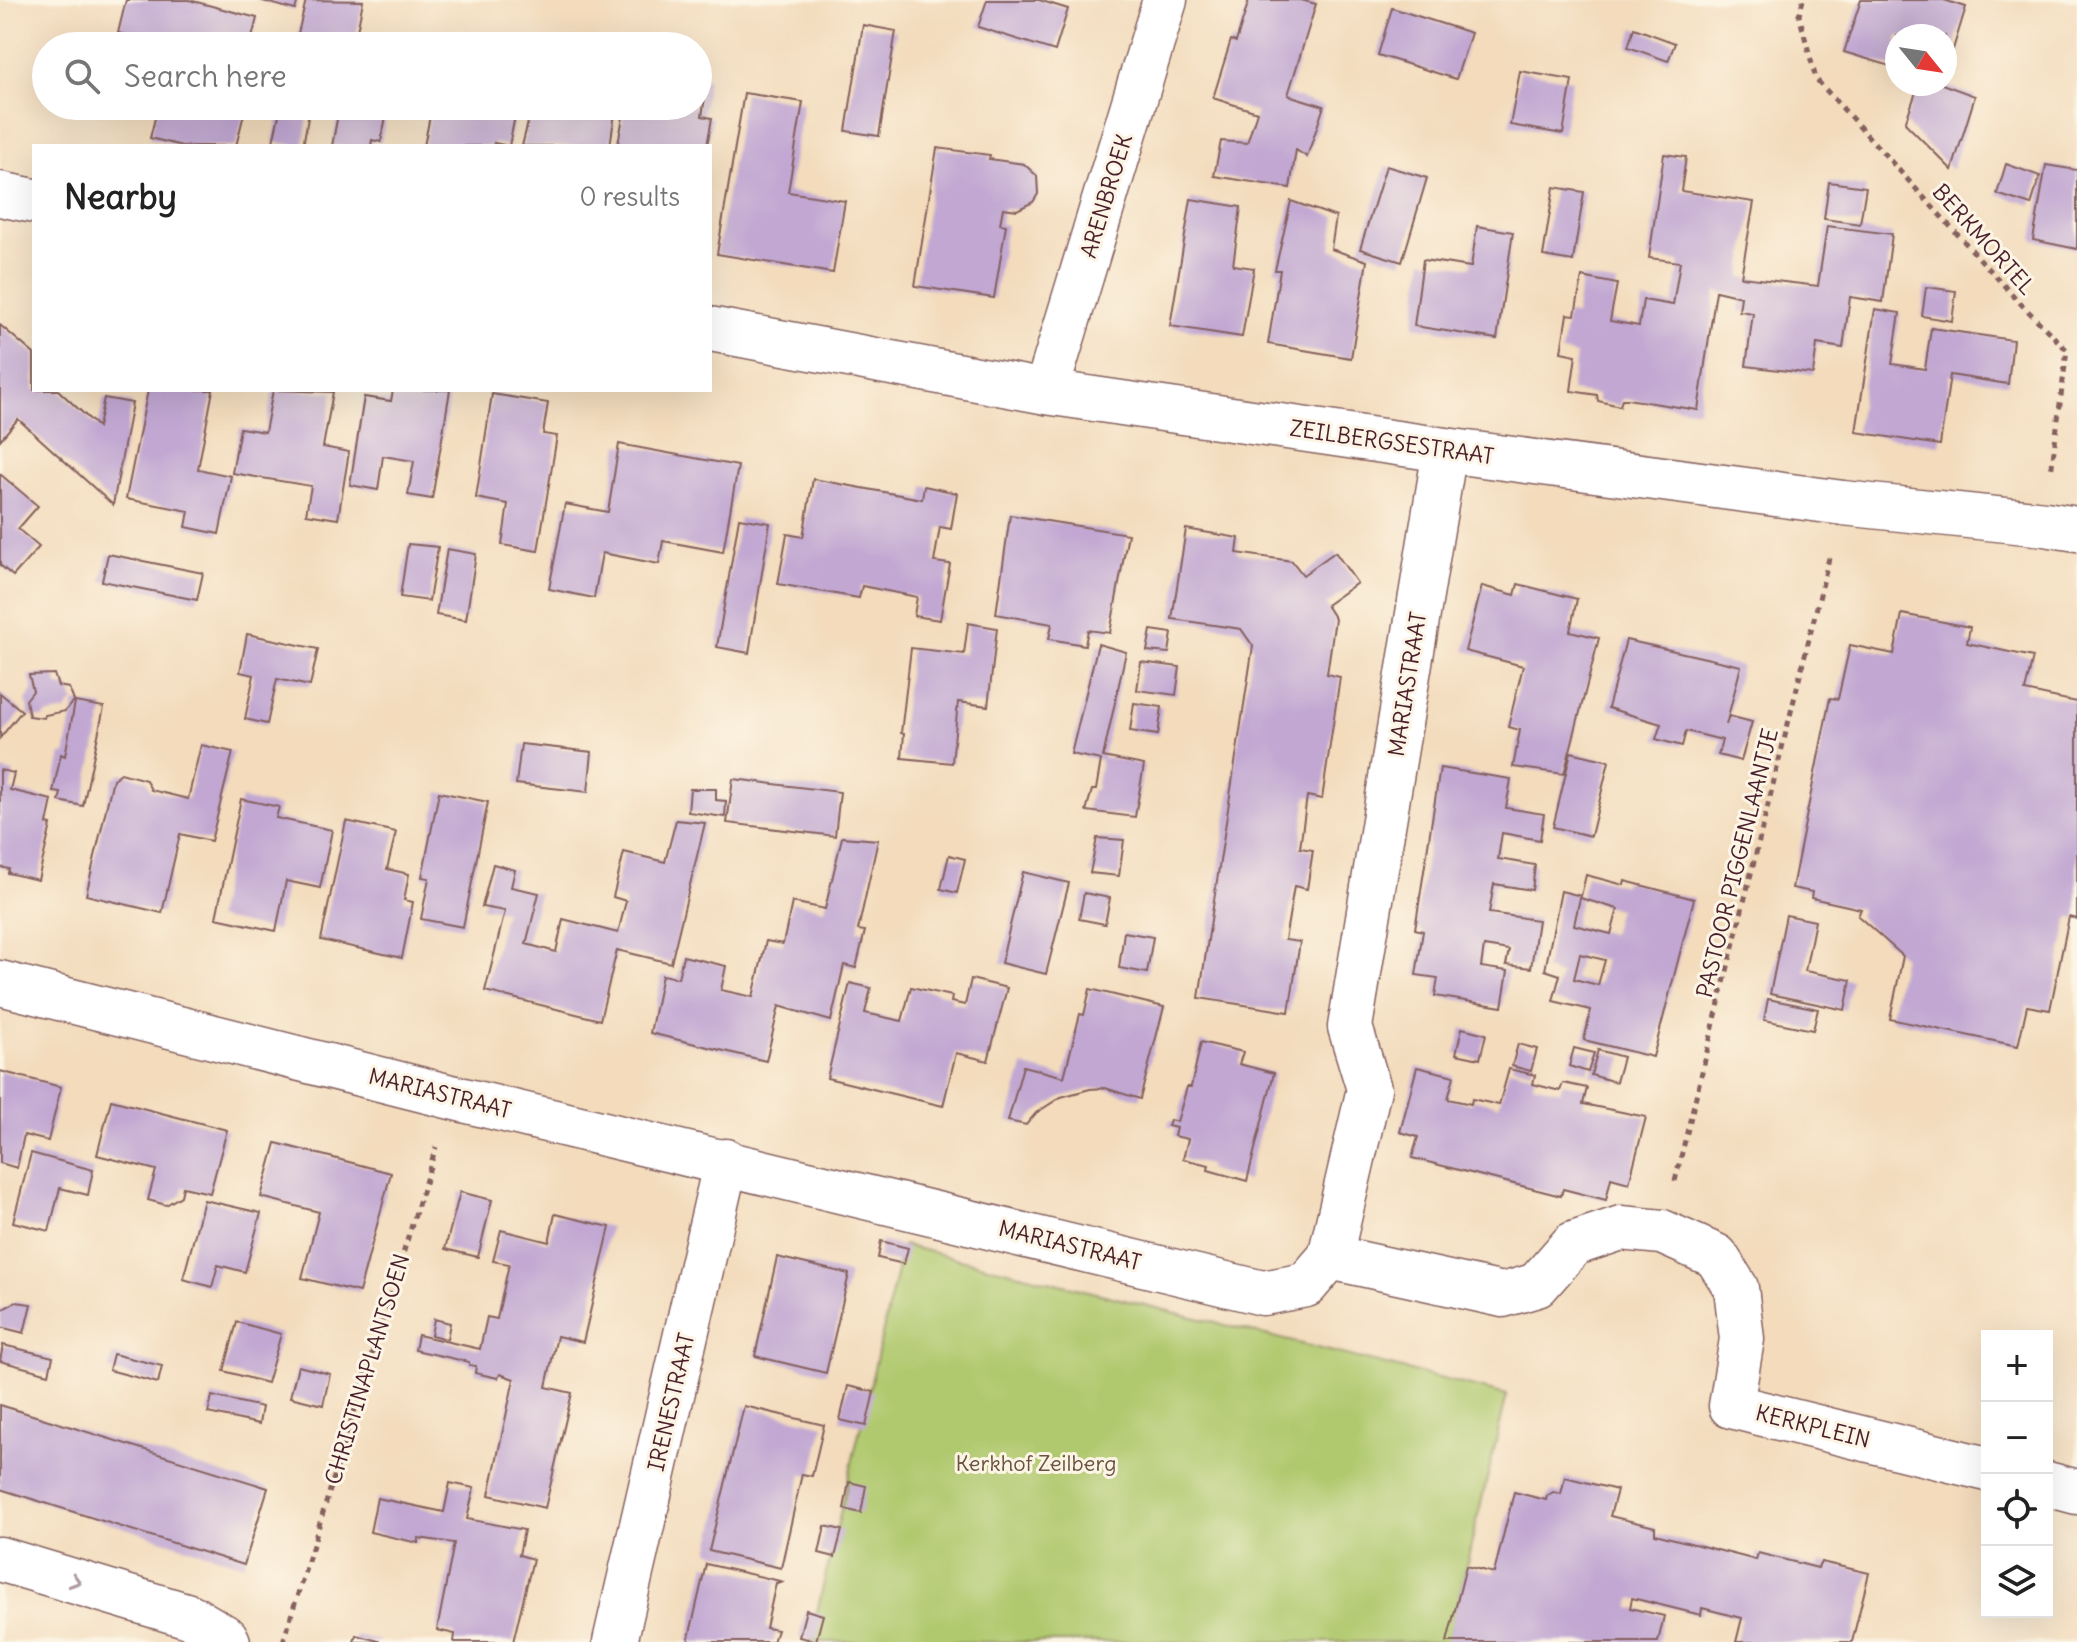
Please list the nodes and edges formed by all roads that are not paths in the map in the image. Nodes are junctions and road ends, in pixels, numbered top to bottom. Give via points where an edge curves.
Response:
1 (1165, 0) edge
2 (0, 194) edge
3 (32, 201) edge
4 (712, 329) edge
5 (1046, 392) junction
6 (1445, 450) junction
7 (2061, 526) edge
8 (0, 983) edge
9 (726, 1161) junction
10 (1330, 1257) junction
11 (1981, 1468) edge
12 (2053, 1486) edge
13 (2077, 1492) edge
14 (0, 1559) edge
15 (228, 1642) edge
16 (615, 1642) edge

1 - 5 street, ARENBROEK
2 - 3 street
4 - 5 street, ZEILBERGSESTRAAT
5 - 6 street, ZEILBERGSESTRAAT
6 - 7 street, ZEILBERGSESTRAAT
6 - 10 street, MARIASTRAAT via 1350,1027 1369,1089
8 - 9 street, MARIASTRAAT
9 - 10 street, MARIASTRAAT via 1263,1293 1306,1285
9 - 16 street, IRENESTRAAT
10 - 11 street, KERKPLEIN via 1503,1295 1537,1285 1573,1244 1621,1228 1662,1232 1716,1256 1736,1288 1742,1339 1731,1406
12 - 13 street
14 -> 15 street via 189,1616

